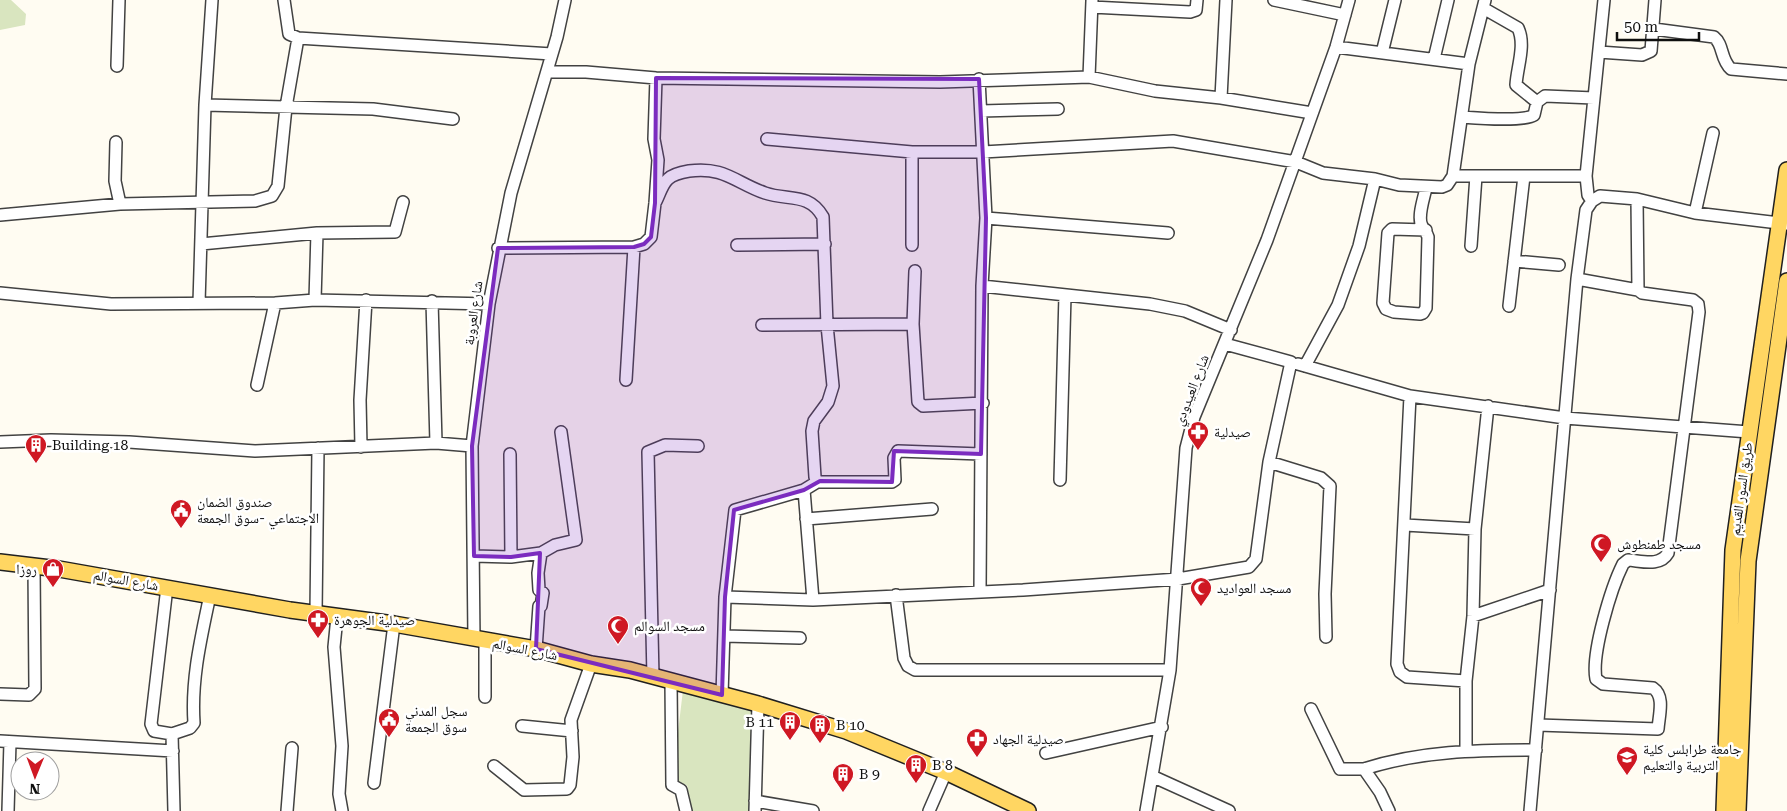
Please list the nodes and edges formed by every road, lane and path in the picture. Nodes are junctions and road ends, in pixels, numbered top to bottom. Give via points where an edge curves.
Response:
1 (118, 0) edge
2 (212, 0) edge
3 (284, 0) edge
4 (565, 0) edge
5 (1197, 0) edge
6 (1226, 0) edge
7 (1274, 0) edge
8 (1349, 0) edge
9 (1396, 0) edge
10 (1448, 0) edge
11 (1604, 0) edge
12 (1655, 0) edge
13 (1092, 3) edge
14 (1484, 4) edge
15 (1345, 15) junction
16 (1654, 29) junction
17 (298, 38) junction
18 (1336, 46) junction
19 (1599, 52) junction
20 (1382, 53) junction
21 (552, 54) junction
22 (1434, 59) junction
23 (1469, 64) junction
24 (117, 66) dead end
25 (546, 72) junction
26 (1787, 74) edge
27 (1090, 77) junction
28 (656, 78) junction
29 (979, 79) junction
30 (1221, 98) junction
31 (1594, 98) junction
32 (1537, 102) junction
33 (205, 105) junction
34 (286, 107) junction
35 (1058, 109) dead end
36 (981, 111) junction
37 (1312, 114) junction
38 (1462, 117) junction
39 (453, 119) dead end
40 (1713, 133) dead end
41 (767, 138) dead end
42 (116, 142) dead end
43 (912, 152) junction
44 (983, 152) junction
45 (1296, 162) junction
46 (1787, 170) edge
47 (1454, 176) junction
48 (1476, 176) junction
49 (1524, 176) junction
50 (1586, 176) junction
51 (1375, 179) junction
52 (1426, 188) junction
53 (1637, 198) junction
54 (1592, 201) junction
55 (202, 202) junction
56 (403, 202) dead end
57 (655, 203) junction
58 (120, 204) junction
59 (1695, 213) junction
60 (0, 215) edge
61 (986, 218) junction
62 (1784, 223) edge
63 (1426, 230) junction
64 (316, 233) junction
65 (1168, 233) dead end
66 (201, 244) junction
67 (825, 244) junction
68 (737, 245) dead end
69 (912, 245) dead end
70 (1471, 246) dead end
71 (634, 247) junction
72 (498, 248) junction
73 (1514, 261) junction
74 (1559, 265) dead end
75 (915, 272) dead end
76 (1577, 279) junction
77 (1787, 281) edge
78 (982, 286) junction
79 (1638, 290) junction
80 (0, 293) edge
81 (1065, 295) junction
82 (316, 300) junction
83 (366, 300) junction
84 (432, 301) junction
85 (200, 303) junction
86 (275, 303) junction
87 (489, 304) junction
88 (1509, 306) dead end
89 (1785, 308) edge
90 (913, 324) junction
91 (762, 325) dead end
92 (827, 325) junction
93 (1231, 330) junction
94 (1225, 344) junction
95 (1291, 362) junction
96 (1305, 366) junction
97 (626, 380) dead end
98 (257, 385) dead end
99 (1410, 396) junction
100 (983, 403) junction
101 (1488, 406) junction
102 (1565, 418) junction
103 (1685, 427) junction
104 (561, 432) dead end
105 (1749, 432) junction
106 (0, 442) edge
107 (436, 443) junction
108 (472, 446) junction
109 (698, 446) dead end
110 (360, 447) junction
111 (318, 448) junction
112 (510, 454) dead end
113 (981, 454) junction
114 (1269, 462) junction
115 (1060, 480) dead end
116 (1741, 481) junction
117 (817, 482) junction
118 (1758, 484) junction
119 (804, 490) junction
120 (932, 509) dead end
121 (806, 519) junction
122 (1405, 525) junction
123 (1474, 529) junction
124 (541, 553) junction
125 (474, 556) junction
126 (512, 557) junction
127 (1, 562) edge
128 (34, 566) junction
129 (1178, 579) junction
130 (167, 587) junction
131 (1550, 590) junction
132 (980, 592) junction
133 (210, 595) junction
134 (896, 595) junction
135 (725, 598) junction
136 (814, 600) junction
137 (316, 613) junction
138 (1473, 616) junction
139 (337, 617) junction
140 (394, 624) junction
141 (724, 636) junction
142 (1326, 636) dead end
143 (800, 638) dead end
144 (480, 640) junction
145 (536, 649) junction
146 (592, 664) junction
147 (1170, 670) junction
148 (654, 677) junction
149 (1466, 681) junction
150 (671, 682) junction
151 (0, 694) edge
152 (722, 695) junction
153 (485, 696) dead end
154 (758, 704) junction
155 (1311, 709) dead end
156 (1538, 725) junction
157 (522, 726) dead end
158 (1162, 727) junction
159 (572, 731) junction
160 (172, 734) junction
161 (5, 741) edge
162 (292, 748) dead end
163 (1466, 750) junction
164 (1536, 750) junction
165 (173, 751) junction
166 (1046, 753) dead end
167 (494, 766) dead end
168 (1364, 769) junction
169 (946, 772) junction
170 (1154, 777) junction
171 (374, 783) dead end
172 (755, 806) edge
173 (8, 811) edge
174 (174, 811) edge
175 (287, 811) edge
176 (342, 811) edge
177 (686, 811) edge
178 (813, 811) edge
179 (929, 811) edge
180 (1028, 811) edge
181 (1146, 811) edge
182 (1229, 811) edge
183 (1389, 811) edge
184 (1530, 811) edge
185 (1724, 811) edge
186 (1738, 811) edge

1 - 24 street
2 - 33 street
3 - 17 street via 289,34
4 - 21 street, شارع العروبة
5 - 13 street via 1196,10 1190,12
6 - 30 street
7 - 15 street
8 - 15 street, شارع العيدودي
9 - 20 street
10 - 22 street
11 - 19 street
12 - 16 street
13 - 27 street
14 - 23 street
14 - 32 street via 1518,28 1520,67 1516,85
15 - 18 street, شارع العيدودي
16 - 19 street via 1653,48 1647,54
16 - 26 street via 1714,37 1731,69
17 - 21 street
17 - 34 street
18 - 20 street
18 - 37 street, شارع العيدودي
19 - 31 street
20 - 22 street
21 - 25 street, شارع العروبة
22 - 23 street
23 - 38 street
25 - 28 street
25 - 72 street, شارع العروبة
27 - 29 street
27 - 30 street via 1155,92
28 - 29 street via 940,82
28 - 57 street via 654,140 658,160
29 - 36 street
30 - 37 street
31 - 32 street via 1549,95
31 - 50 street
32 - 38 street via 1534,115 1528,118
33 - 34 street
33 - 55 street
34 - 39 street via 373,109
34 - 55 street via 278,186 272,196 255,201
35 - 36 street
36 - 44 street
37 - 45 street, شارع العيدودي
38 - 47 street
40 - 59 street
41 - 43 street
42 - 58 street via 115,181
43 - 44 street
43 - 69 street
44 - 45 street via 1174,141
44 - 61 street
45 - 51 street via 1323,174
45 - 93 street, شارع العيدودي
46 - 62 main road, طريق السور القديم
47 - 48 street
47 - 52 street via 1448,185
48 - 49 street
48 - 70 street
49 - 50 street
49 - 73 street
50 - 54 street
51 - 52 street
51 - 96 street via 1359,246 1338,305
52 - 63 street via 1421,218 1421,225
53 - 54 street via 1605,195
53 - 59 street
53 - 79 street
54 - 76 street via 1584,216
55 - 58 street
55 - 66 street
56 - 64 street via 395,232
57 - 67 street via 667,180 682,172 718,171 766,194 809,201 823,217
57 - 71 street via 650,237 644,244
58 - 60 street
59 - 62 street
61 - 65 street
61 - 78 street
62 - 105 main road, طريق السور القديم
63 - 63 street via 1429,263 1424,313 1386,309 1382,303 1388,233 1392,229
64 - 66 street
64 - 82 street
66 - 85 street
67 - 68 street
67 - 92 street
71 - 72 street
71 - 97 street
72 - 87 street, شارع العروبة
73 - 74 street
73 - 88 street
75 - 90 street
76 - 79 street
76 - 102 street
77 - 89 main road, طريق السور القديم
78 - 81 street
78 - 100 street
79 - 103 street via 1642,294 1693,300 1698,304
80 - 85 street via 111,304
81 - 93 street via 1185,311
81 - 115 street
82 - 83 street
82 - 86 street
83 - 84 street
83 - 110 street
84 - 87 street
84 - 107 street
85 - 86 street
86 - 98 street
87 - 108 street, شارع العروبة
89 - 118 main road, طريق السور القديم
90 - 92 street
90 - 100 street via 916,397 920,405
91 - 92 street
92 - 117 street via 833,386 832,394 814,421 812,430
93 - 94 street, شارع العيدودي
94 - 95 street
94 - 129 street, شارع العيدودي via 1194,417 1186,448
95 - 96 street
95 - 114 street
96 - 99 street
99 - 101 street
99 - 122 street
100 - 113 street
101 - 102 street
101 - 123 street
102 - 103 street
102 - 131 street
103 - 105 street
103 - 156 street via 1668,554 1655,563 1628,560 1623,564 1597,649 1596,679 1603,684 1658,691 1658,729
104 - 124 street via 577,538
105 - 116 main road, طريق السور القديم
106 - 111 street via 129,442 255,451
107 - 108 street
107 - 110 street
108 - 125 street, شارع العروبة
109 - 148 street via 665,445 648,452
110 - 111 street
111 - 137 street
112 - 126 street
113 - 117 street via 898,451 894,458 895,480 892,482
113 - 132 street
114 - 129 street via 1253,564 1243,569
114 - 142 street via 1321,478 1330,486
116 - 118 main road
116 - 185 main road, طريق السور القديم via 1730,592
117 - 119 street
118 - 186 main road, طريق السور القديم via 1746,594
119 - 121 street
119 - 135 street via 735,510
120 - 121 street
121 - 136 street
122 - 123 street
122 - 149 street via 1397,664 1400,672 1407,677
123 - 138 street
124 - 126 street
124 - 145 street via 539,590 544,593 539,606
125 - 126 street
125 - 144 street, شارع العروبة
127 - 128 main road, شارع السوالم
128 - 130 main road, شارع السوالم
128 - 151 street via 35,689 29,695
129 - 132 street
129 - 147 street, شارع العيدودي
130 - 133 main road, شارع السوالم
130 - 160 street via 151,724 157,733
131 - 138 street
131 - 156 street
132 - 134 street
133 - 137 main road, شارع السوالم
133 - 160 street via 196,661 194,724
134 - 136 street
134 - 147 street via 904,658 915,670
135 - 136 street
135 - 141 street
137 - 139 main road, شارع السوالم
138 - 149 street
139 - 140 main road, شارع السوالم
139 - 176 street via 334,647 342,746
140 - 144 main road, شارع السوالم
140 - 171 street
141 - 143 street
141 - 152 street
144 - 145 main road, شارع السوالم
144 - 153 street, شارع العروبة
145 - 146 main road, شارع السوالم
146 - 148 main road, شارع السوالم
146 - 159 street via 571,720
147 - 158 street, شارع العيدودي
148 - 150 main road, شارع السوالم
149 - 163 street
150 - 152 main road, شارع السوالم
150 - 177 street via 672,785 681,790
152 - 154 main road, شارع السوالم
154 - 169 main road, شارع السوالم via 846,731
154 - 172 street
155 - 168 street via 1340,768
156 - 164 street
157 - 159 street
158 - 166 street
158 - 170 street, شارع العيدودي
159 - 167 street via 570,785 567,789 524,790
160 - 165 street
161 - 165 street
161 - 173 street
162 - 175 street
163 - 164 street
163 - 168 street via 1396,760
164 - 184 street
165 - 174 street
168 - 183 street
169 - 179 street
169 - 180 main road, شارع السوالم
170 - 181 street, شارع العيدودي
170 - 182 street
172 - 178 street

